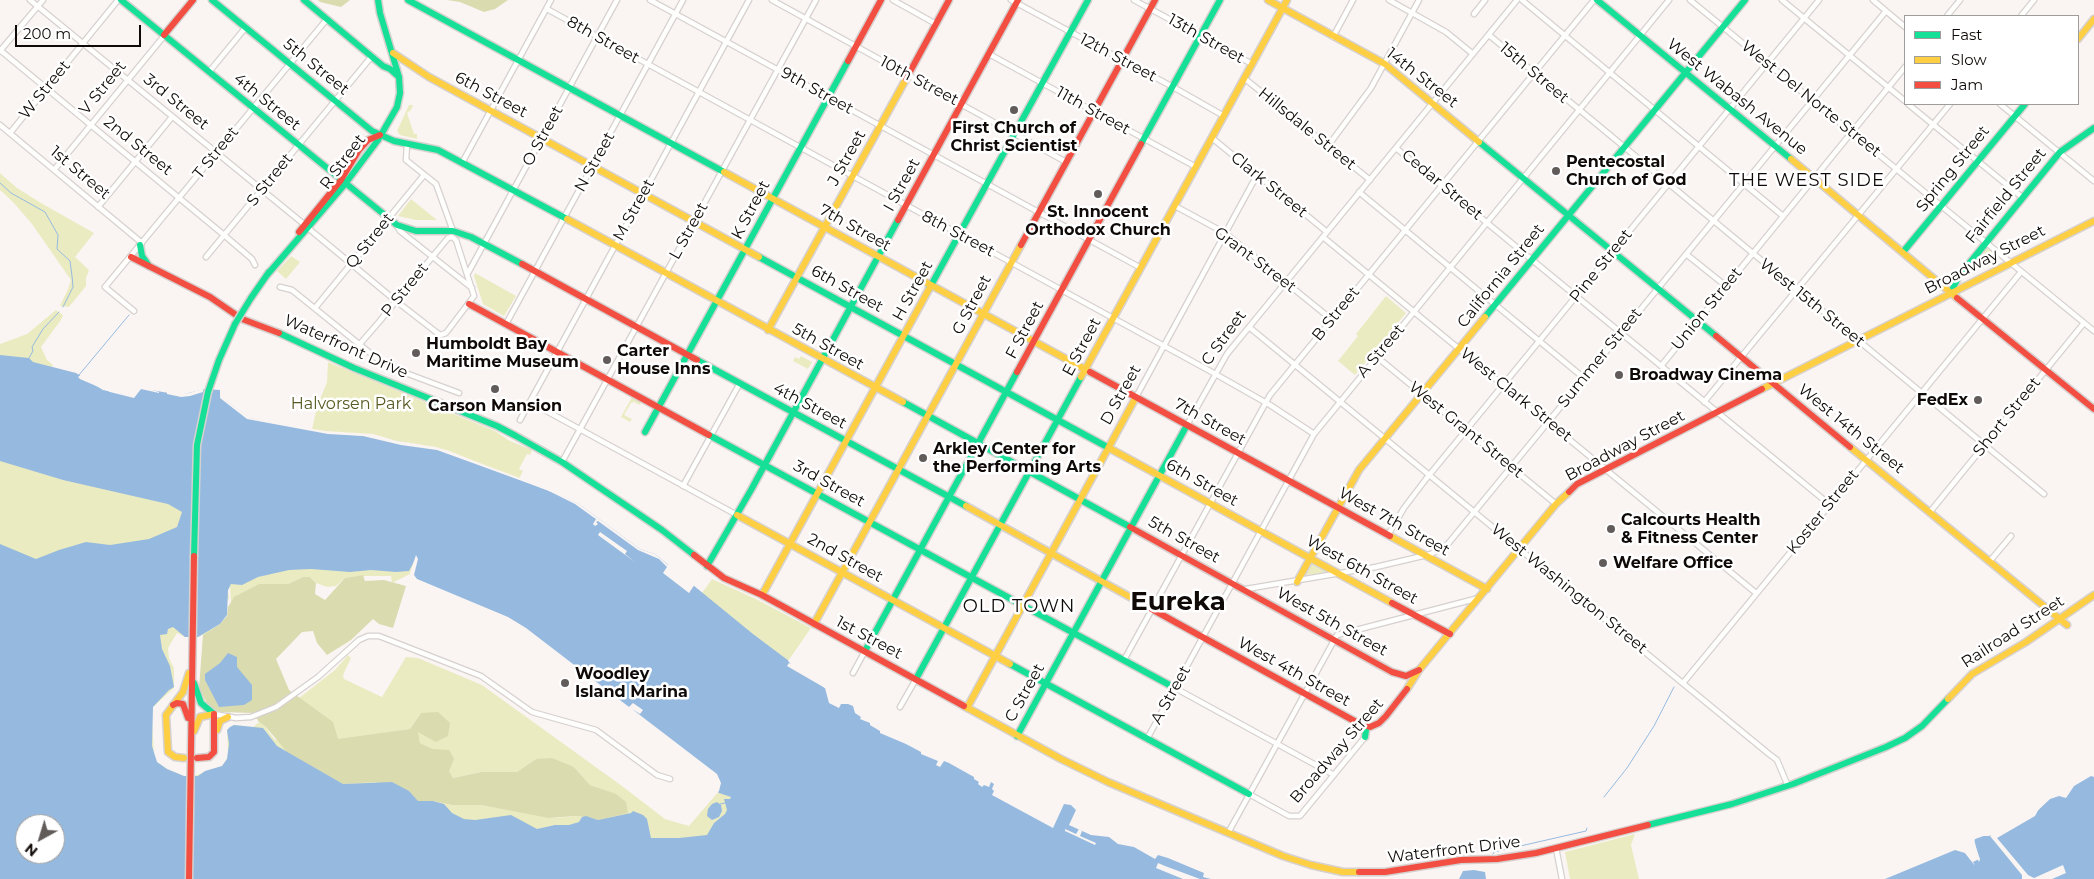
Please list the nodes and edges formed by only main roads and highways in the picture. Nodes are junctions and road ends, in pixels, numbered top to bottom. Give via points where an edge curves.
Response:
1 (119, 0) edge
2 (193, 0) edge
3 (212, 0) edge
4 (304, 0) edge
5 (378, 0) edge
6 (408, 0) edge
7 (881, 0) edge
8 (949, 0) edge
9 (1088, 0) edge
10 (1155, 0) edge
11 (1220, 0) edge
12 (1268, 0) edge
13 (1287, 0) edge
14 (1596, 0) edge
15 (1745, 0) edge
16 (1015, 1) edge
17 (1283, 8) junction
18 (2094, 20) edge
19 (164, 35) junction
20 (2079, 38) edge
21 (393, 53) junction
22 (379, 62) junction
23 (419, 72) junction
24 (404, 73) junction
25 (1686, 73) junction
26 (2024, 105) edge
27 (2094, 128) edge
28 (380, 135) junction
29 (1524, 178) joint
30 (343, 182) junction
31 (773, 199) junction
32 (1569, 215) junction
33 (2094, 221) edge
34 (824, 227) junction
35 (141, 244) road end
36 (745, 249) junction
37 (1903, 252) junction
38 (131, 256) road end
39 (878, 256) junction
40 (150, 267) junction
41 (798, 278) junction
42 (932, 286) junction
43 (1951, 292) junction
44 (716, 301) junction
45 (469, 304) road end
46 (851, 307) junction
47 (984, 314) junction
48 (768, 330) junction
49 (904, 336) junction
50 (1034, 342) junction
51 (686, 355) junction
52 (822, 359) junction
53 (956, 364) junction
54 (1085, 369) junction
55 (1774, 384) junction
56 (876, 388) junction
57 (1007, 392) junction
58 (1136, 397) junction
59 (658, 407) junction
60 (2094, 409) edge
61 (793, 413) junction
62 (928, 417) junction
63 (1058, 420) junction
64 (1187, 425) junction
65 (645, 432) dead end
66 (847, 442) junction
67 (978, 445) junction
68 (1108, 447) junction
69 (764, 465) junction
70 (899, 470) junction
71 (1029, 472) junction
72 (1160, 475) junction
73 (1289, 480) joint
74 (818, 494) junction
75 (950, 497) junction
76 (1080, 499) junction
77 (1338, 507) junction
78 (737, 515) junction
79 (870, 522) junction
80 (1000, 526) junction
81 (1131, 527) junction
82 (1261, 530) joint
83 (790, 544) junction
84 (921, 550) junction
85 (1050, 554) junction
86 (1310, 558) junction
87 (708, 566) junction
88 (842, 572) junction
89 (972, 577) junction
90 (1102, 581) junction
91 (1232, 582) joint
92 (1297, 582) road end
93 (1487, 589) junction
94 (762, 595) junction
95 (2094, 595) edge
96 (893, 600) junction
97 (1022, 605) junction
98 (2060, 618) junction
99 (814, 624) junction
100 (2067, 625) dead end
101 (944, 628) junction
102 (1074, 633) junction
103 (1450, 634) junction
104 (1203, 637) joint
105 (865, 651) junction
106 (995, 656) junction
107 (192, 664) junction
108 (1419, 670) junction
109 (1396, 674) junction
110 (916, 679) junction
111 (1046, 683) junction
112 (1175, 688) road end
113 (1399, 700) junction
114 (172, 705) junction
115 (967, 708) junction
116 (214, 714) junction
117 (228, 717) road end
118 (1362, 725) junction
119 (1374, 726) joint
120 (191, 731) junction
121 (215, 736) junction
122 (1017, 736) junction
123 (1365, 737) road end
124 (1905, 738) joint
125 (190, 757) junction
126 (1249, 794) road end
127 (189, 879) edge

1 - 19 main road, 4th Street
2 - 19 main road, V Street
3 - 28 main road, 5th Street
4 - 22 main road
5 - 21 main road, R Street
6 - 31 main road, 7th Street
7 - 31 main road, K Street
8 - 34 main road, J Street
9 - 42 main road, H Street
10 - 47 main road, G Street
11 - 50 main road, F Street
12 - 17 main road, 14th Street
13 - 17 main road, E Street
14 - 25 main road, West Wabash Avenue
15 - 25 main road, California Street
16 - 39 main road, I Street
17 - 29 main road, 14th Street via 1385,64
17 - 54 main road, E Street
18 - 20 main road
19 - 30 main road, 4th Street
21 - 22 main road via 386,62
21 - 23 main road
21 - 24 main road, R Street
22 - 24 main road
23 - 24 main road
23 - 36 main road, 6th Street
24 - 28 main road, R Street via 397,107
25 - 32 main road, California Street
25 - 37 main road, West Wabash Avenue
26 - 37 main road, Spring Street
27 - 43 main road, Fairfield Street via 2060,152 1959,276
28 - 30 main road, R Street
28 - 44 main road, 5th Street via 407,145 438,150
29 - 32 main road, West 14th Street
30 - 51 main road, 4th Street via 397,225 416,231 466,235
30 - 107 main road, R Street, bridge via 251,298 229,336 208,392 195,468
31 - 34 main road, 7th Street
31 - 36 main road, K Street
32 - 55 main road, West 14th Street
32 - 77 main road, California Street via 1359,470
33 - 43 main road, Broadway Street
34 - 39 main road, 7th Street
34 - 41 main road, J Street
35 - 40 main road via 142,256
36 - 41 main road, 6th Street
36 - 44 main road, K Street
37 - 43 main road, West Wabash Avenue
38 - 40 main road, Waterfront Drive
39 - 42 main road, 7th Street
39 - 46 main road, I Street
40 - 87 main road, Waterfront Drive via 206,294 242,319 497,426 562,462 662,530
41 - 46 main road, 6th Street
41 - 48 main road, J Street
42 - 47 main road, 7th Street
42 - 49 main road, H Street
43 - 55 main road, Broadway Street
43 - 60 main road, West Wabash Avenue
44 - 48 main road, 5th Street
44 - 51 main road, K Street
45 - 59 main road, 3rd Street
46 - 49 main road, 6th Street
46 - 52 main road, I Street
47 - 50 main road, 7th Street
47 - 53 main road, G Street
48 - 52 main road, 5th Street
49 - 53 main road, 6th Street
49 - 56 main road, H Street
50 - 54 main road, 7th Street
50 - 57 main road, F Street
51 - 59 main road, K Street
51 - 61 main road, 4th Street
52 - 56 main road, 5th Street
52 - 61 main road, I Street
53 - 57 main road, 6th Street
53 - 62 main road, G Street
54 - 58 main road, 7th Street
54 - 63 main road, E Street
55 - 93 main road, Broadway Street via 1577,484 1556,504
55 - 98 main road, West 14th Street
56 - 62 main road, 5th Street
56 - 66 main road, H Street
57 - 63 main road, 6th Street
57 - 67 main road, F Street
58 - 64 main road, 7th Street
58 - 68 main road, D Street
59 - 65 main road, K Street
59 - 69 main road, 3rd Street
61 - 66 main road, 4th Street
61 - 69 main road, I Street
62 - 67 main road, 5th Street
62 - 70 main road, G Street
63 - 68 main road, 6th Street
63 - 71 main road, E Street
64 - 72 main road, C Street
64 - 73 main road, 7th Street
66 - 70 main road, 4th Street
66 - 74 main road, H Street
67 - 71 main road, 5th Street
67 - 75 main road, F Street
68 - 72 main road, 6th Street
68 - 76 main road, D Street
69 - 74 main road, 3rd Street
69 - 78 main road, I Street
70 - 75 main road, 4th Street
70 - 79 main road, G Street
71 - 76 main road, 5th Street
71 - 80 main road, E Street
72 - 81 main road, C Street
72 - 82 main road, 6th Street
73 - 77 main road, West 7th Street
74 - 79 main road, 3rd Street
74 - 83 main road, H Street
75 - 80 main road, 4th Street
75 - 84 main road, F Street
76 - 81 main road, 5th Street
76 - 85 main road, D Street
77 - 86 main road, California Street
77 - 93 main road, West 7th Street
78 - 83 main road, 2nd Street
78 - 87 main road, I Street
79 - 84 main road, 3rd Street
79 - 88 main road, G Street
80 - 85 main road, 4th Street
80 - 89 main road, E Street
81 - 90 main road, C Street
81 - 91 main road, 5th Street
82 - 86 main road, West 6th Street
83 - 88 main road, 2nd Street
83 - 94 main road, H Street
84 - 89 main road, 3rd Street
84 - 96 main road, F Street
85 - 90 main road, 4th Street
85 - 97 main road, D Street
86 - 92 main road, California Street
86 - 103 main road, West 6th Street
87 - 94 main road, 1st Street via 731,582
88 - 96 main road, 2nd Street
88 - 99 main road, G Street
89 - 97 main road, 3rd Street
89 - 101 main road, E Street
90 - 102 main road, C Street
90 - 104 main road, 4th Street
91 - 109 main road, West 5th Street
93 - 103 main road, Broadway Street
94 - 99 main road, 1st Street
95 - 98 main road, Railroad Street
96 - 101 main road, 2nd Street
96 - 105 main road, F Street
97 - 102 main road, 3rd Street
97 - 106 main road, D Street
98 - 100 main road, West 14th Street
98 - 124 main road, Railroad Street via 2013,651 1972,674 1922,726
99 - 105 main road, 1st Street
101 - 106 main road, 2nd Street
101 - 110 main road, E Street
102 - 111 main road, C Street
102 - 112 main road, 3rd Street
103 - 108 main road, Broadway Street
104 - 118 main road, West 4th Street
105 - 110 main road, 1st Street
106 - 111 main road, 2nd Street
106 - 115 main road, D Street
107 - 114 main road via 185,688
107 - 116 main road via 197,695
107 - 120 main road
108 - 109 main road, West 5th Street via 1408,675
108 - 113 main road, Broadway Street
109 - 113 main road via 1404,682
110 - 115 main road, 1st Street
111 - 122 main road, C Street
111 - 126 main road, 2nd Street
113 - 119 main road, Broadway Street
114 - 120 main road via 180,703 184,706
114 - 125 main road via 166,715 167,750 175,757
115 - 122 main road, 1st Street
116 - 121 main road
116 - 125 main road via 198,718
117 - 121 main road via 219,722
118 - 119 main road, West 4th Street
118 - 123 main road via 1366,730
120 - 125 main road
121 - 125 main road via 213,753 209,757
122 - 124 main road, Waterfront Drive via 1108,782 1283,856 1311,865 1358,873 1407,870 1461,860 1497,859 1556,848 1732,804 1788,786
125 - 127 main road

